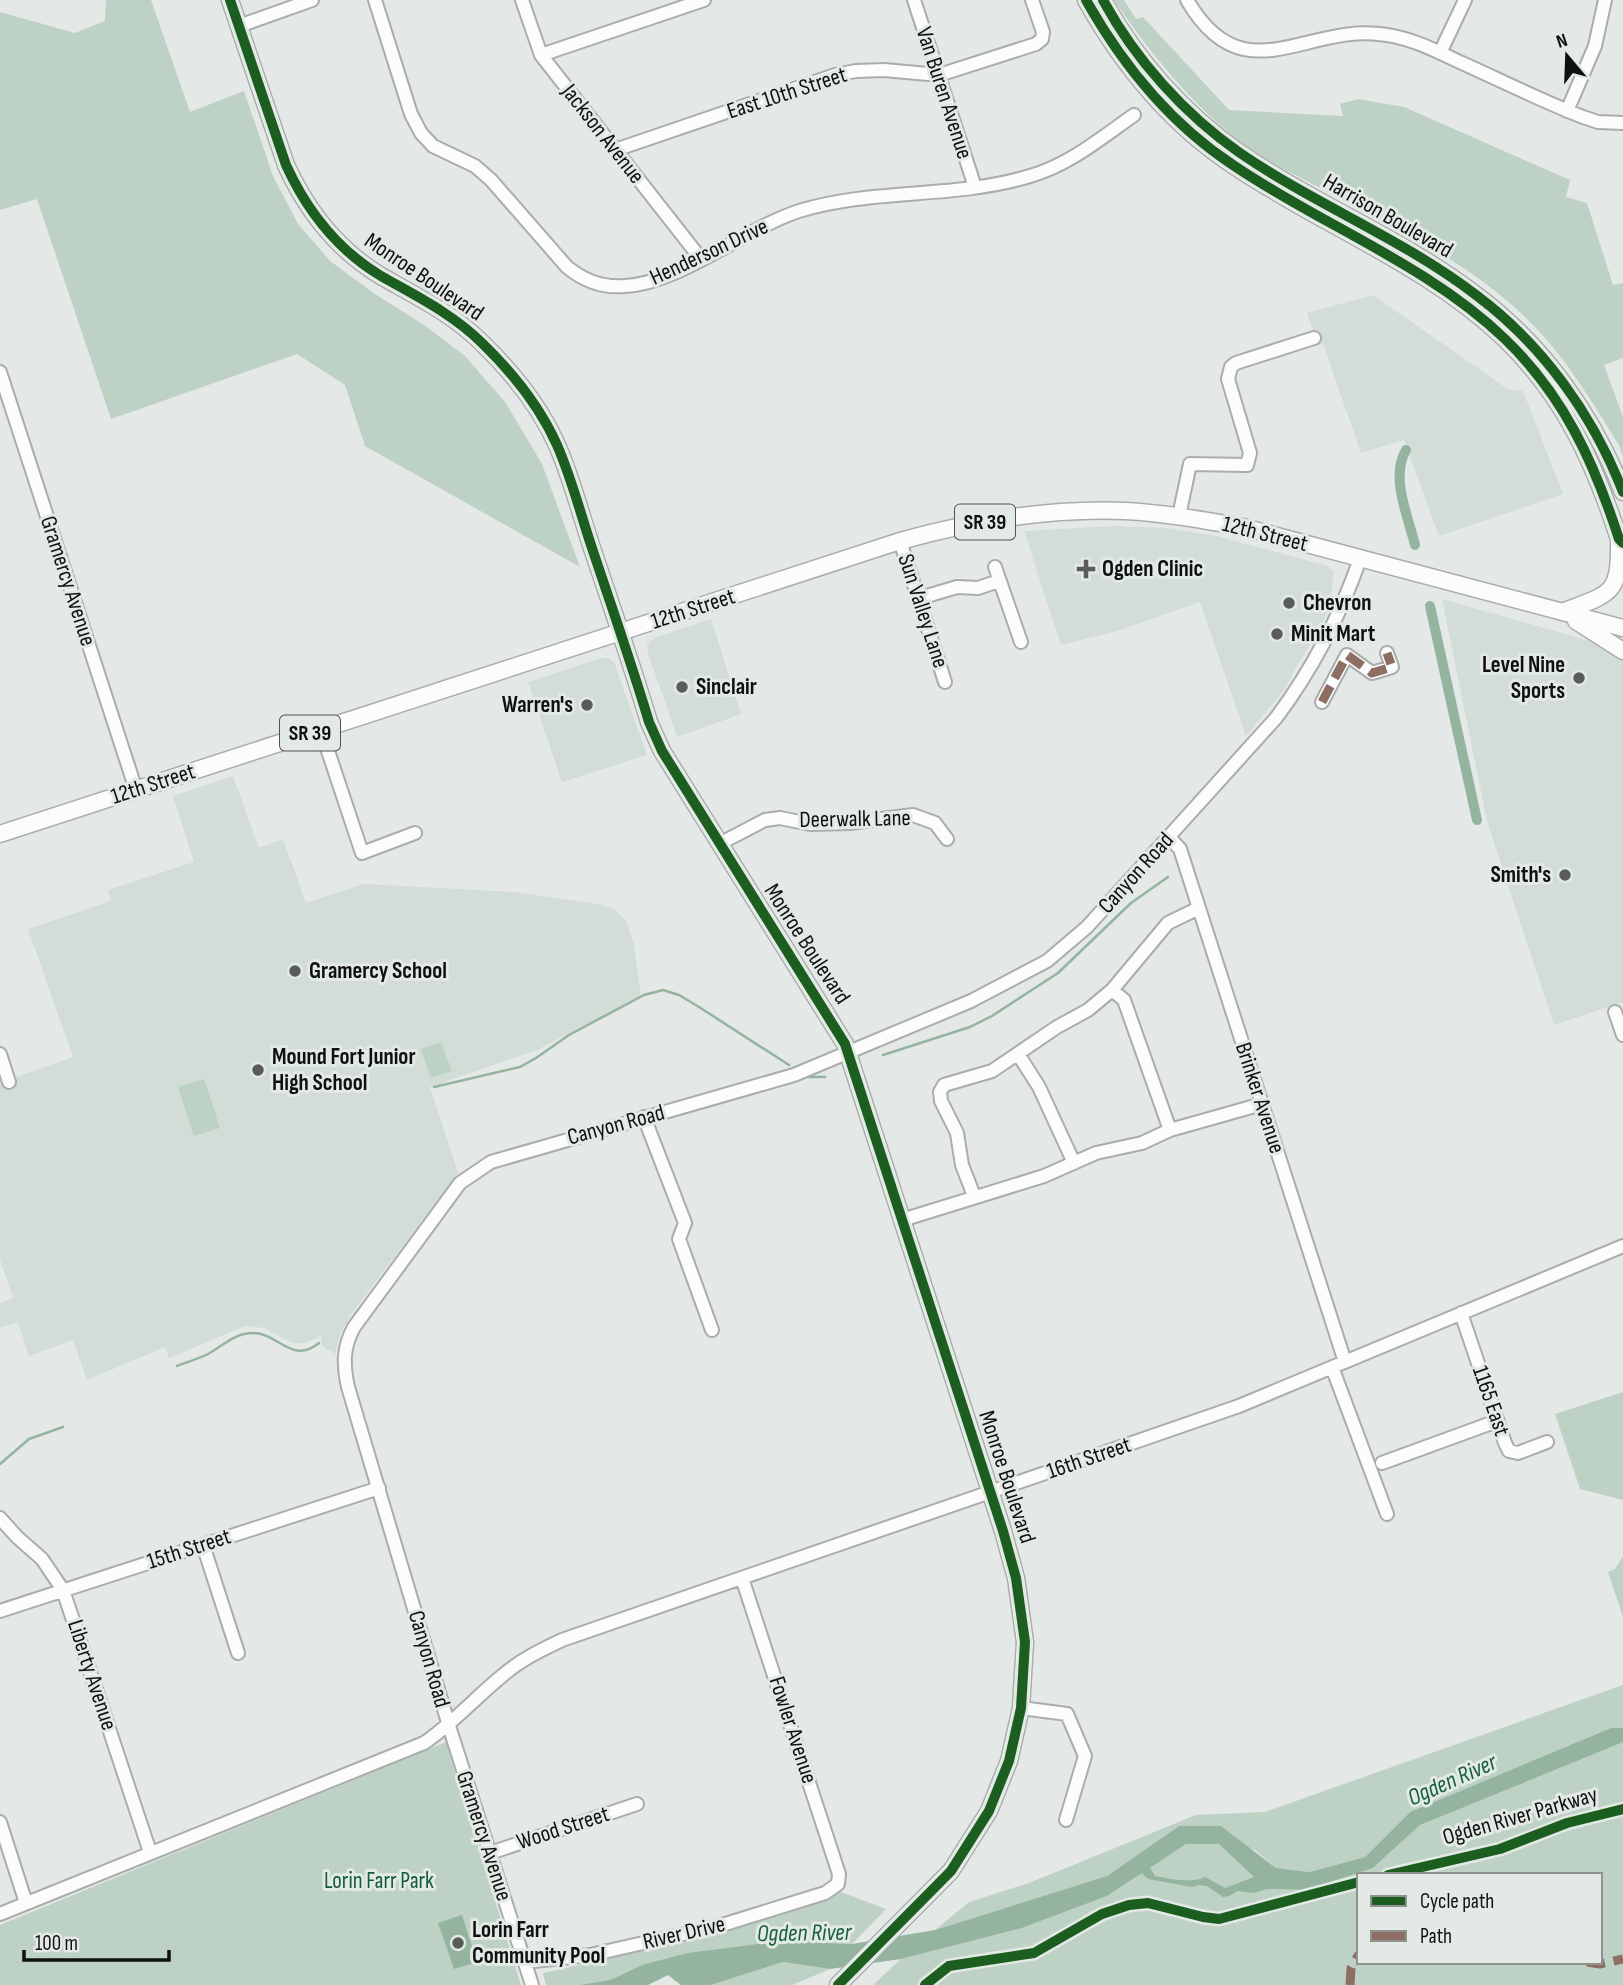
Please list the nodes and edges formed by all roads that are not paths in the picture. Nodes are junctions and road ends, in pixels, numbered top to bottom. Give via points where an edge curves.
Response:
1 (230, 0) edge
2 (312, 0) edge
3 (375, 0) edge
4 (522, 0) edge
5 (704, 0) edge
6 (914, 0) edge
7 (1032, 0) edge
8 (1086, 0) edge
9 (1103, 0) edge
10 (1187, 0) edge
11 (1465, 0) edge
12 (1605, 0) edge
13 (239, 26) junction
14 (1440, 53) junction
15 (541, 55) junction
16 (939, 75) junction
17 (1567, 111) junction
18 (1134, 115) dead end
19 (1623, 123) edge
20 (615, 150) junction
21 (975, 187) junction
22 (701, 259) junction
23 (1314, 338) dead end
24 (0, 372) edge
25 (1623, 492) edge
26 (1179, 516) junction
27 (900, 541) junction
28 (1621, 541) edge
29 (1360, 559) junction
30 (995, 567) dead end
31 (999, 580) junction
32 (920, 598) junction
33 (1562, 612) junction
34 (1623, 628) edge
35 (620, 632) junction
36 (1021, 642) dead end
37 (1623, 651) edge
38 (1387, 653) dead end
39 (945, 682) dead end
40 (1322, 702) dead end
41 (321, 730) junction
42 (136, 790) junction
43 (415, 833) dead end
44 (0, 834) edge
45 (1169, 836) junction
46 (947, 839) dead end
47 (719, 844) junction
48 (1199, 908) junction
49 (1112, 990) junction
50 (1615, 1012) dead end
51 (1623, 1035) edge
52 (0, 1054) edge
53 (848, 1054) junction
54 (1018, 1054) junction
55 (9, 1082) dead end
56 (1262, 1104) junction
57 (644, 1117) junction
58 (1170, 1130) junction
59 (1074, 1163) junction
60 (974, 1196) junction
61 (902, 1220) junction
62 (1623, 1246) edge
63 (1461, 1313) junction
64 (712, 1329) dead end
65 (1338, 1365) junction
66 (1497, 1421) junction
67 (1547, 1443) dead end
68 (1382, 1464) dead end
69 (379, 1488) junction
70 (990, 1492) junction
71 (1387, 1514) dead end
72 (0, 1518) edge
73 (203, 1545) junction
74 (742, 1578) junction
75 (63, 1590) junction
76 (0, 1611) edge
77 (239, 1653) dead end
78 (1021, 1709) junction
79 (449, 1726) junction
80 (637, 1804) dead end
81 (1066, 1820) dead end
82 (0, 1822) edge
83 (150, 1852) junction
84 (489, 1853) junction
85 (838, 1884) joint
86 (26, 1903) junction
87 (0, 1914) edge
88 (525, 1962) junction
89 (843, 1981) edge
90 (532, 1985) edge

1 - 13 main road, Monroe Boulevard
2 - 13 street
3 - 22 street, Henderson Drive via 411,114 421,132 433,146 475,166 491,180 580,278 625,286 673,274
4 - 15 street, Jackson Avenue
5 - 15 street
6 - 16 street, Van Buren Avenue
7 - 16 street, East 10th Street via 1043,32 1036,44
8 - 28 main road, Harrison Boulevard via 1140,80 1209,147 1259,182 1438,287 1508,342 1544,382 1583,443
9 - 25 main road, Harrison Boulevard via 1156,76 1228,143 1446,274 1512,325 1574,398
10 - 14 street via 1203,23 1233,46 1258,51 1374,33 1401,37
11 - 14 street
12 - 17 street via 1595,46
13 - 35 main road, Monroe Boulevard via 286,165 317,220 354,257 470,332 502,363 545,422 572,484
14 - 17 street
15 - 20 street, Jackson Avenue
16 - 20 street, East 10th Street via 884,70 835,75
16 - 21 street, Van Buren Avenue
17 - 19 street
18 - 21 street, Henderson Drive via 1062,163 1032,176
20 - 22 street, Jackson Avenue
21 - 22 street, Henderson Drive via 822,205 766,224
23 - 26 street via 1231,367 1228,379 1250,453 1247,465 1190,464
24 - 42 street, Gramercy Avenue
26 - 27 main road, 12th Street / SR 39 via 1075,512 948,528
26 - 29 main road, 12th Street / SR 39 via 1242,527
27 - 32 street, Sun Valley Lane
27 - 35 main road, 12th Street / SR 39
28 - 33 main road, Harrison Boulevard via 1620,571 1612,587 1598,598
29 - 33 main road, SR 39
29 - 45 street, Canyon Road via 1344,604 1298,689
30 - 31 street
31 - 32 street
31 - 36 street
32 - 39 street, Sun Valley Lane
33 - 34 main road, SR 39
33 - 37 main road
35 - 41 main road, 12th Street / SR 39
35 - 47 main road, Monroe Boulevard via 662,751
38 - 40 street via 1392,667 1372,673 1347,655
41 - 42 main road, 12th Street / SR 39
41 - 43 street via 362,853
42 - 44 main road, 12th Street / SR 39
45 - 48 street, Brinker Avenue via 1180,849
45 - 53 street, Canyon Road via 1087,927 1047,961 971,1001
46 - 47 street, Deerwalk Lane via 934,823 913,815 850,823 765,820
47 - 53 main road, Monroe Boulevard
48 - 49 street via 1168,923
48 - 56 street, Brinker Avenue
49 - 54 street
49 - 58 street via 1125,1000
50 - 51 street
52 - 55 street
53 - 57 street, Canyon Road via 754,1088
53 - 61 main road, Monroe Boulevard
54 - 59 street via 1039,1087
54 - 60 street via 992,1071 944,1085 940,1092 957,1132 962,1165
56 - 58 street
56 - 65 street, Brinker Avenue
57 - 64 street via 685,1223 679,1238
57 - 69 street, Canyon Road via 479,1168 460,1183 390,1276 348,1338 344,1361
58 - 59 street
59 - 60 street
60 - 61 street
61 - 70 main road, Monroe Boulevard
62 - 63 street, 16th Street
63 - 65 street, 16th Street
63 - 66 street, 1165 East
65 - 70 street, 16th Street via 1239,1406
65 - 71 street, Brinker Avenue
66 - 67 street, 1165 East via 1504,1443 1513,1453
66 - 68 street
69 - 73 street, 15th Street
69 - 79 street, Canyon Road
70 - 74 street, 16th Street
70 - 78 main road, Monroe Boulevard via 1021,1603 1025,1653
72 - 75 street, Liberty Avenue via 42,1559
73 - 75 street, 15th Street
73 - 77 street
74 - 79 street, 16th Street via 562,1640 530,1656
74 - 85 street, Fowler Avenue via 839,1874
75 - 76 street, 15th Street
75 - 83 street, Liberty Avenue
78 - 81 street via 1067,1714 1076,1733 1085,1756
78 - 89 main road, Monroe Boulevard via 1009,1761 989,1811 951,1871
79 - 83 street, Canyon Road via 424,1743
79 - 84 street, Gramercy Avenue
80 - 84 street, Wood Street
82 - 86 street
83 - 86 street, Canyon Road
84 - 88 street, Gramercy Avenue
85 - 88 street, River Drive via 825,1893 719,1926 590,1955
86 - 87 street, Canyon Road
88 - 90 street, Gramercy Avenue

